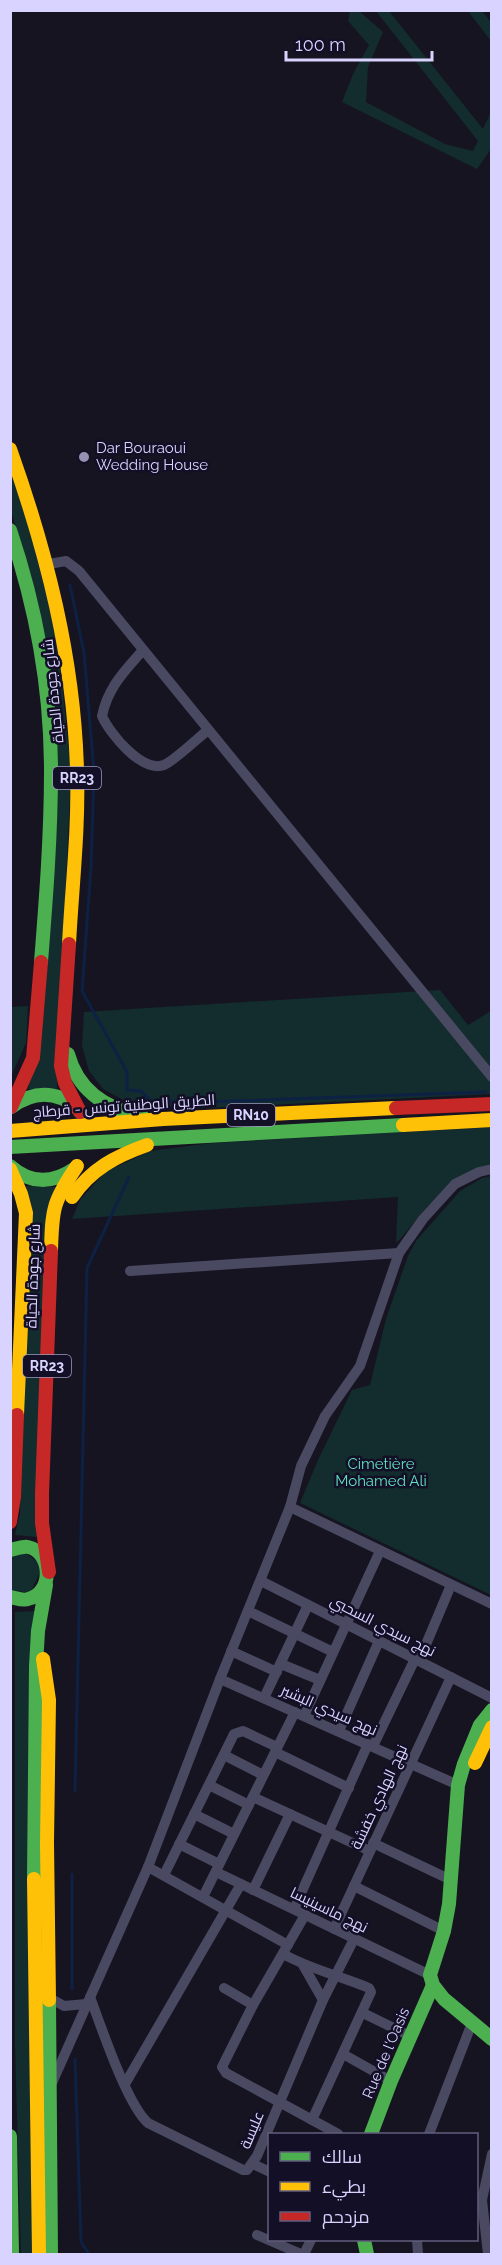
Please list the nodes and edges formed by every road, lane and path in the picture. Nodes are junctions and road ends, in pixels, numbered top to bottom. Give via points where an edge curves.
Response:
1 (10, 449) edge
2 (10, 530) edge
3 (49, 564) junction
4 (143, 650) junction
5 (207, 730) junction
6 (35, 1031) junction
7 (64, 1034) junction
8 (492, 1077) edge
9 (10, 1080) edge
10 (492, 1104) edge
11 (11, 1108) edge
12 (80, 1112) junction
13 (163, 1119) junction
14 (492, 1120) edge
15 (86, 1125) junction
16 (10, 1131) edge
17 (171, 1137) junction
18 (88, 1141) junction
19 (10, 1147) edge
20 (77, 1166) junction
21 (10, 1168) edge
22 (492, 1169) edge
23 (14, 1180) edge
24 (399, 1253) junction
25 (23, 1256) junction
26 (49, 1269) junction
27 (11, 1271) edge
28 (130, 1271) dead end
29 (10, 1286) edge
30 (21, 1301) junction
31 (290, 1507) junction
32 (10, 1522) edge
33 (10, 1550) edge
34 (380, 1551) junction
35 (48, 1579) junction
36 (261, 1581) junction
37 (451, 1585) junction
38 (10, 1597) edge
39 (492, 1604) edge
40 (308, 1605) junction
41 (248, 1611) junction
42 (346, 1624) junction
43 (38, 1630) junction
44 (295, 1633) junction
45 (379, 1641) junction
46 (231, 1651) junction
47 (333, 1652) junction
48 (417, 1660) junction
49 (279, 1668) junction
50 (451, 1677) junction
51 (220, 1679) junction
52 (320, 1680) junction
53 (264, 1698) junction
54 (492, 1698) edge
55 (492, 1710) edge
56 (299, 1714) junction
57 (339, 1731) junction
58 (490, 1734) edge
59 (371, 1745) junction
60 (276, 1750) junction
61 (224, 1755) junction
62 (411, 1763) junction
63 (263, 1775) junction
64 (208, 1785) junction
65 (458, 1785) junction
66 (349, 1788) junction
67 (251, 1801) junction
68 (458, 1802) junction
69 (194, 1814) junction
70 (290, 1814) junction
71 (329, 1832) junction
72 (234, 1834) junction
73 (179, 1844) junction
74 (372, 1847) junction
75 (148, 1867) junction
76 (218, 1868) junction
77 (164, 1875) junction
78 (451, 1880) junction
79 (241, 1884) junction
80 (354, 1886) junction
81 (253, 1890) junction
82 (203, 1897) junction
83 (294, 1909) junction
84 (226, 1910) junction
85 (305, 1915) junction
86 (333, 1929) junction
87 (444, 1931) junction
88 (354, 1939) junction
89 (285, 1949) junction
90 (303, 1965) junction
91 (337, 1975) junction
92 (432, 1980) junction
93 (224, 1988) dead end
94 (48, 1998) junction
95 (323, 2000) junction
96 (88, 2001) junction
97 (253, 2005) junction
98 (363, 2013) junction
99 (472, 2023) junction
100 (410, 2036) junction
101 (492, 2038) edge
102 (343, 2054) junction
103 (391, 2081) junction
104 (125, 2084) junction
105 (50, 2086) junction
106 (280, 2102) junction
107 (312, 2120) junction
108 (336, 2133) edge
109 (371, 2133) edge
110 (429, 2133) edge
111 (10, 2136) edge
112 (492, 2154) edge
113 (253, 2164) junction
114 (268, 2171) edge
115 (257, 2235) dead end
116 (268, 2240) edge
117 (272, 2241) edge
118 (12, 2254) edge
119 (39, 2254) edge
120 (51, 2254) edge
121 (303, 2254) edge
122 (488, 2254) edge

1 - 3 main road, شارع جودة الحياة / RR23
2 - 6 main road, شارع جودة الحياة / RR23 via 24,572 40,650 51,770 48,871
3 - 4 street via 66,561 75,567
3 - 7 main road, شارع جودة الحياة / RR23 via 67,646 77,768
4 - 5 street
4 - 5 street via 111,687 102,716 124,747 140,760 165,765
5 - 8 street
6 - 9 main road
6 - 11 main road, شارع جودة الحياة / RR23 via 33,1058
7 - 12 main road, شارع جودة الحياة / RR23 via 61,1074
7 - 13 main road via 73,1071 94,1097 124,1113
10 - 13 main road, الطريق الوطنية تونس - قرطاج / RN10
11 - 12 main road via 20,1100 41,1093 63,1097
12 - 15 main road, شارع جودة الحياة
13 - 15 main road, الطريق الوطنية تونس - قرطاج / RN10
14 - 17 main road, RN10
15 - 16 main road, الطريق الوطنية تونس - قرطاج / RN10
15 - 18 main road, شارع جودة الحياة
17 - 18 main road, RN10
17 - 26 main road via 112,1158 82,1180 64,1211
18 - 19 main road, RN10
18 - 20 main road, شارع جودة الحياة
20 - 21 main road via 54,1180 41,1181 28,1179
20 - 26 main road, شارع جودة الحياة / RR23 via 59,1193 52,1214
21 - 23 main road, شارع جودة الحياة / RR23
22 - 24 street via 455,1184
23 - 25 main road, شارع جودة الحياة / RR23 via 26,1213
24 - 28 street
24 - 31 street via 360,1366 320,1426 301,1466
25 - 27 street
25 - 30 main road, شارع جودة الحياة / RR23
26 - 35 main road, شارع جودة الحياة / RR23 via 42,1494
29 - 30 street
30 - 32 main road, شارع جودة الحياة / RR23
31 - 34 street
31 - 36 street
33 - 35 main road via 23,1546 38,1551 44,1557
34 - 37 street
34 - 42 street
35 - 38 main road via 42,1592 28,1599
35 - 43 main road, شارع جودة الحياة / RR23
36 - 40 street, نهج سيدي السحبي
36 - 41 street
37 - 39 street
37 - 48 street
40 - 42 street, نهج سيدي السحبي
40 - 44 street
41 - 44 street
41 - 46 street
42 - 45 street, نهج سيدي السحبي
42 - 47 street
43 - 94 main road via 49,1700
43 - 119 main road, شارع جودة الحياة / RR23 via 34,1940
44 - 47 street
44 - 49 street
45 - 48 street, نهج سيدي السحبي
45 - 57 street
46 - 49 street
46 - 51 street
47 - 52 street
48 - 50 street, نهج سيدي السحبي
48 - 59 street
49 - 52 street
49 - 53 street
50 - 54 street, نهج سيدي السحبي
50 - 62 street, نهج الهادي خفشة
51 - 53 street, نهج سيدي البشير
51 - 75 street
52 - 56 street
53 - 56 street, نهج سيدي البشير
55 - 65 main road via 480,1725
56 - 57 street, نهج سيدي البشير
56 - 60 street
57 - 59 street, نهج سيدي البشير
58 - 68 main road
59 - 62 street, نهج سيدي البشير
59 - 66 street
60 - 61 street via 243,1731 234,1734
60 - 63 street
60 - 66 street
61 - 63 street
61 - 64 street
62 - 65 street, نهج سيدي البشير
62 - 74 street, نهج الهادي خفشة
63 - 67 street
64 - 67 street
64 - 69 street
65 - 68 main road
66 - 71 street
67 - 70 street
67 - 72 street
68 - 78 main road, Rue de l'Oasis
69 - 72 street
69 - 73 street
70 - 71 street
70 - 81 street
71 - 74 street
71 - 83 street
72 - 76 street
73 - 76 street, نهج ماسينيسا
73 - 77 street
74 - 78 street
74 - 80 street, نهج الهادي خفشة
75 - 77 street
75 - 96 street
76 - 79 street, نهج ماسينيسا
76 - 82 street
77 - 82 street
78 - 87 main road, Rue de l'Oasis
79 - 81 street, نهج ماسينيسا
79 - 84 street
80 - 86 street, نهج الهادي خفشة
80 - 87 street
81 - 83 street, نهج ماسينيسا
82 - 84 street
83 - 85 street, نهج ماسينيسا
84 - 89 street
84 - 104 street
85 - 86 street, نهج ماسينيسا
85 - 89 street
86 - 88 street, نهج ماسينيسا
87 - 92 main road, Rue de l'Oasis via 432,1961
88 - 91 street, عليسة
88 - 92 street, نهج ماسينيسا
89 - 90 street
89 - 97 street
90 - 91 street
90 - 95 street
91 - 95 street, عليسة
91 - 98 street via 370,1989
92 - 99 main road via 454,2009
92 - 100 main road, Rue de l'Oasis
93 - 97 street
94 - 96 street via 64,2006
94 - 105 main road
95 - 106 street, عليسة
96 - 104 street, عليسة
96 - 105 street
97 - 106 street via 222,2067 226,2073
98 - 100 street
98 - 102 street
99 - 101 main road
99 - 110 street
100 - 103 main road, Rue de l'Oasis
102 - 103 street
102 - 107 street
103 - 109 main road, Rue de l'Oasis
104 - 113 street, عليسة via 136,2109 148,2123 243,2170
105 - 120 main road
106 - 107 street
106 - 113 street, عليسة
107 - 108 street
111 - 118 main road
112 - 122 street via 482,2200
113 - 114 street
115 - 116 street
117 - 121 street

